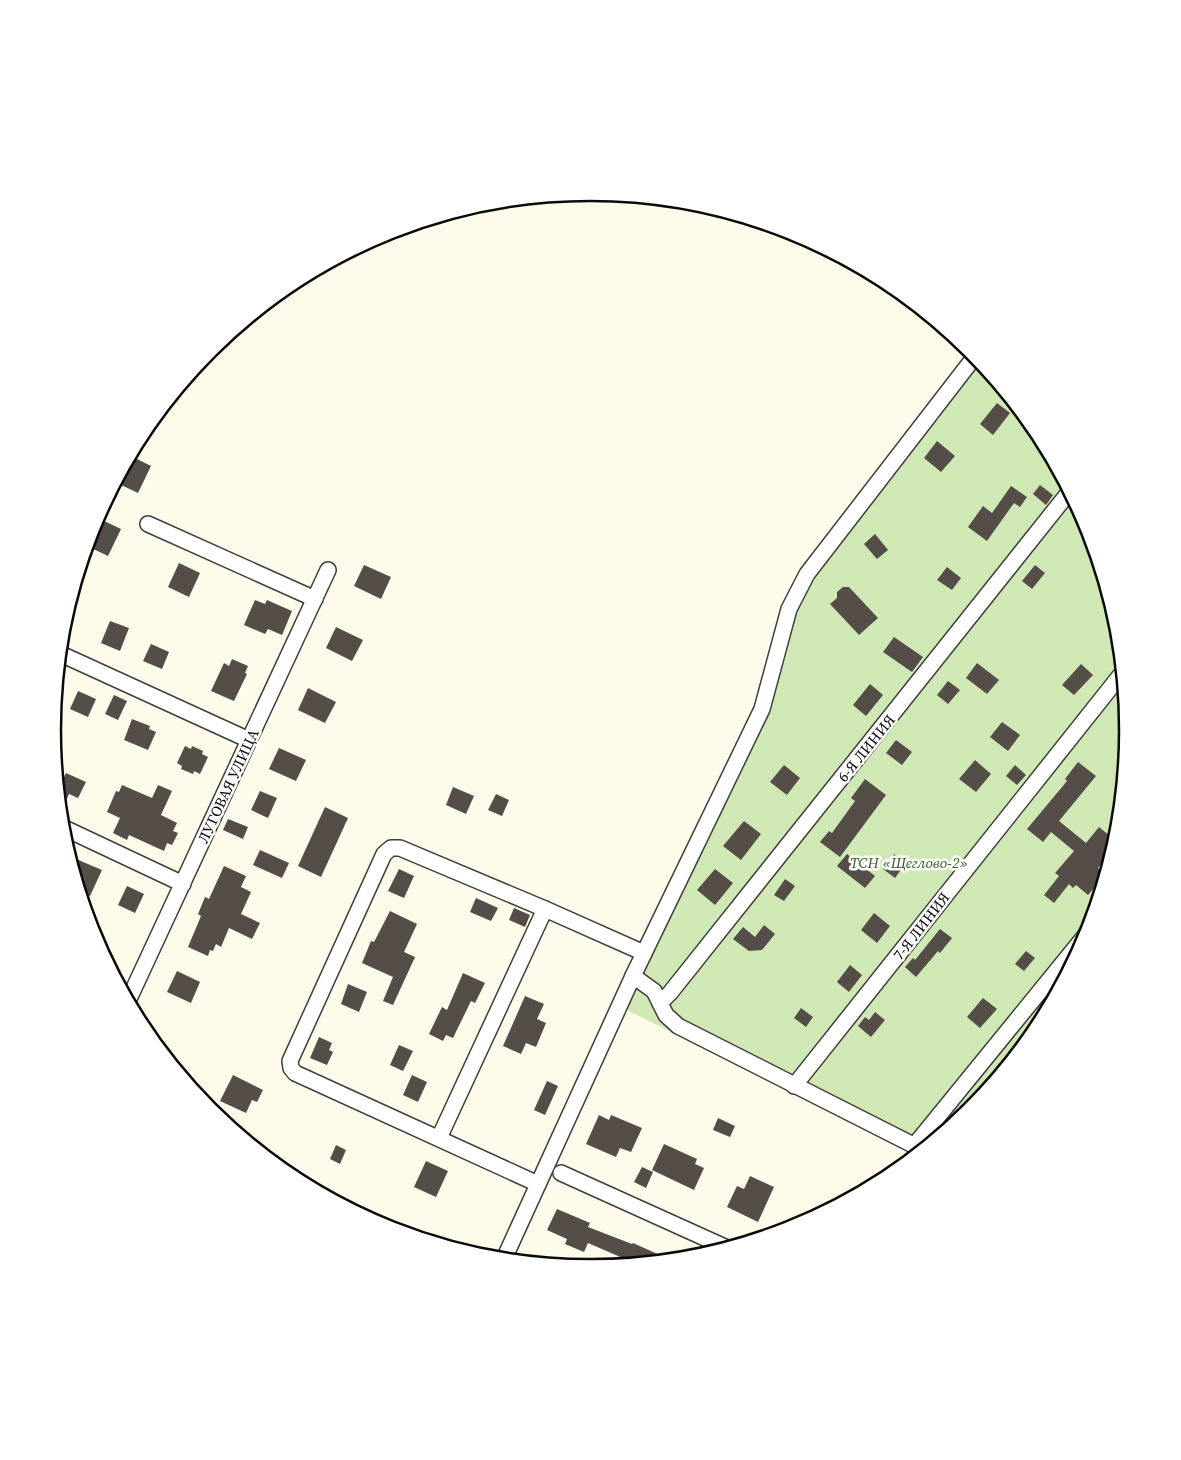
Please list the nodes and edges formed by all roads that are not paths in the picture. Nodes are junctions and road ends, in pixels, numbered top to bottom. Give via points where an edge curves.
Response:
1 (971, 362) edge
2 (1065, 497) edge
3 (148, 524) dead end
4 (328, 570) dead end
5 (315, 599) junction
6 (67, 656) edge
7 (1117, 679) edge
8 (249, 740) junction
9 (71, 831) edge
10 (183, 884) junction
11 (545, 909) junction
12 (644, 953) junction
13 (1068, 958) edge
14 (633, 976) junction
15 (131, 994) edge
16 (660, 1003) junction
17 (794, 1086) junction
18 (439, 1138) junction
19 (923, 1141) edge
20 (916, 1147) edge
21 (561, 1173) dead end
22 (538, 1184) junction
23 (717, 1243) edge
24 (507, 1253) edge

1 - 12 street via 807,574 789,609 762,709
2 - 16 street, 6-Я ЛИНИЯ
3 - 5 street
4 - 5 street, ЛУГОВАЯ УЛИЦА
5 - 8 street, ЛУГОВАЯ УЛИЦА
6 - 8 street
7 - 17 street, 7-Я ЛИНИЯ
8 - 10 street, ЛУГОВАЯ УЛИЦА
9 - 10 street
10 - 15 street, ЛУГОВАЯ УЛИЦА
11 - 12 street
11 - 18 street
11 - 18 street via 400,848 390,848 384,854 290,1060 291,1068 295,1073
12 - 14 street
13 - 19 street
14 - 16 street via 654,991
14 - 22 street
16 - 17 street via 666,1015 678,1026
17 - 20 street
18 - 22 street
21 - 23 street
22 - 24 street

